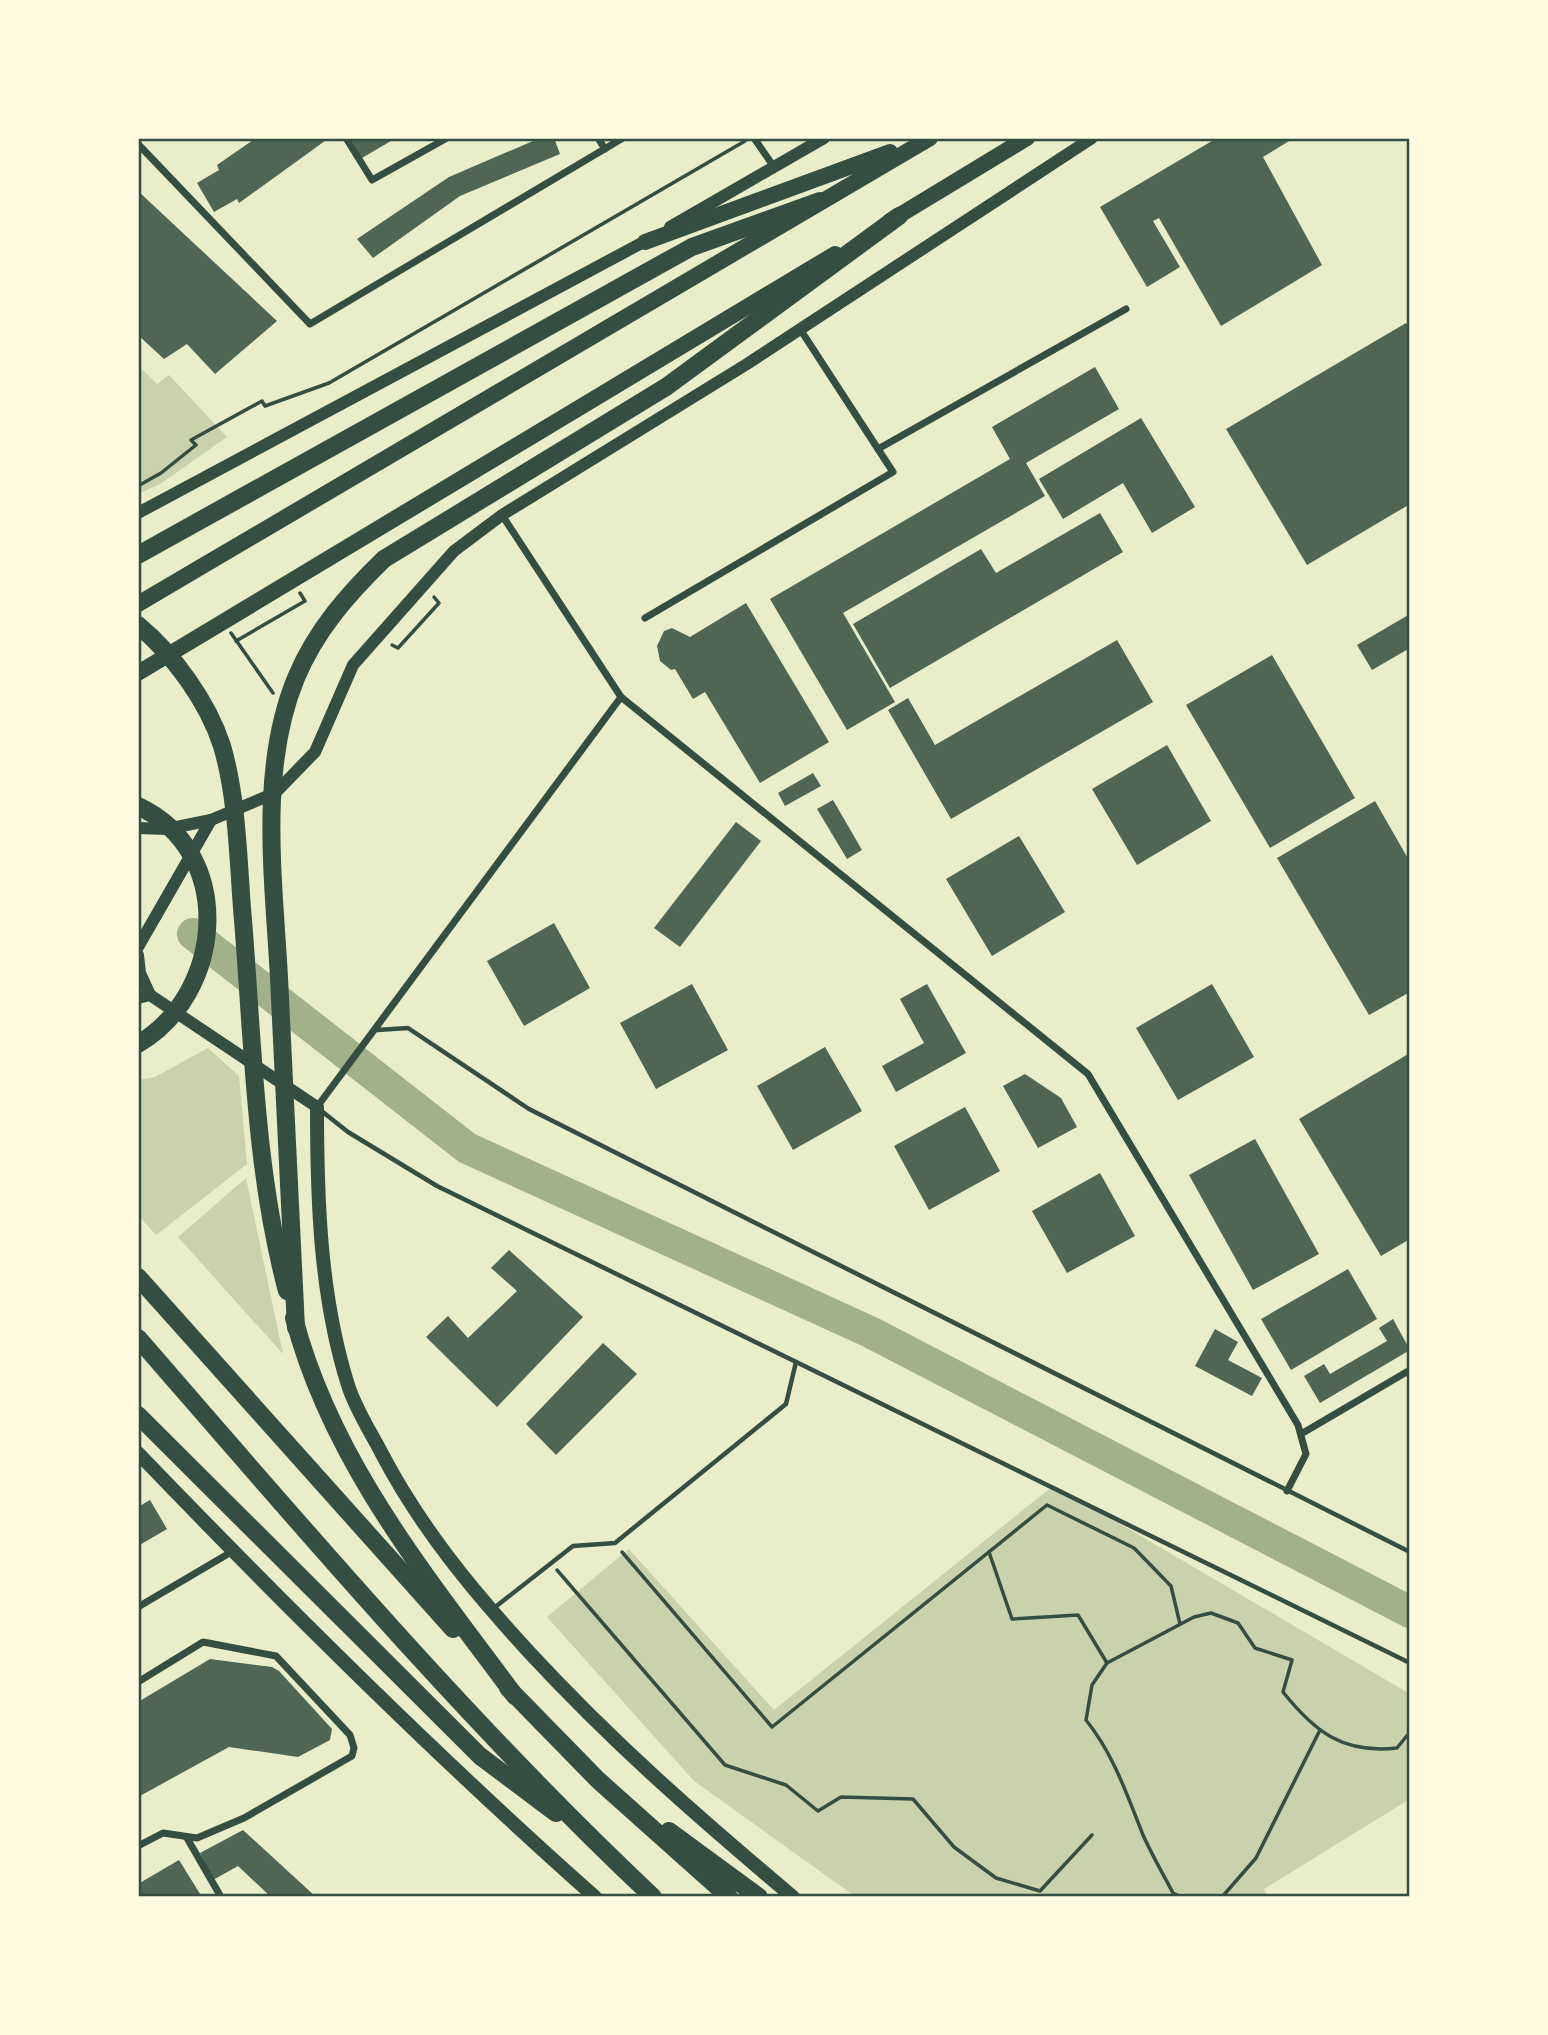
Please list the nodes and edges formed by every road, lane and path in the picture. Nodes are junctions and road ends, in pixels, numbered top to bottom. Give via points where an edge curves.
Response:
1 (346, 138) edge
2 (447, 138) edge
3 (598, 138) edge
4 (624, 138) edge
5 (752, 138) edge
6 (824, 138) edge
7 (929, 138) edge
8 (1027, 138) edge
9 (1092, 138) edge
10 (138, 144) edge
11 (605, 149) junction
12 (774, 167) junction
13 (820, 201) junction
14 (899, 216) junction
15 (645, 242) junction
16 (1126, 309) dead end
17 (800, 328) junction
18 (878, 449) junction
19 (138, 486) edge
20 (138, 513) edge
21 (502, 515) junction
22 (138, 555) edge
23 (300, 593) dead end
24 (432, 599) dead end
25 (138, 604) edge
26 (645, 618) dead end
27 (138, 625) edge
28 (236, 641) dead end
29 (392, 644) dead end
30 (138, 673) edge
31 (621, 697) junction
32 (138, 806) edge
33 (211, 820) junction
34 (138, 828) edge
35 (138, 947) edge
36 (138, 955) edge
37 (144, 997) edge
38 (377, 1030) junction
39 (138, 1044) edge
40 (317, 1107) junction
41 (138, 1277) edge
42 (296, 1328) junction
43 (138, 1338) edge
44 (796, 1362) junction
45 (1410, 1370) edge
46 (138, 1415) edge
47 (1301, 1434) junction
48 (138, 1453) edge
49 (1287, 1491) junction
50 (615, 1543) junction
51 (233, 1551) junction
52 (989, 1552) junction
53 (1410, 1552) edge
54 (551, 1563) junction
55 (138, 1607) edge
56 (491, 1610) junction
57 (1180, 1625) junction
58 (1107, 1662) junction
59 (1410, 1663) edge
60 (138, 1682) edge
61 (515, 1696) junction
62 (1320, 1730) junction
63 (1410, 1731) edge
64 (598, 1780) junction
65 (1092, 1835) dead end
66 (187, 1838) junction
67 (138, 1846) edge
68 (600, 1847) junction
69 (1040, 1891) junction
70 (221, 1897) edge
71 (595, 1897) edge
72 (653, 1897) edge
73 (729, 1897) edge
74 (759, 1897) edge
75 (793, 1897) edge
76 (1035, 1897) edge
77 (1181, 1897) edge
78 (1222, 1897) edge

1 - 2 street via 372,180
3 - 11 street
4 - 11 street
5 - 12 street
5 - 19 path via 329,383 265,406 262,401 191,440 196,445
6 - 12 street
7 - 13 highway
7 - 15 highway
8 - 14 highway
9 - 17 street
10 - 11 street via 310,324
12 - 15 street
13 - 22 highway via 692,247
13 - 25 highway
14 - 30 highway
14 - 42 highway via 666,387 384,559 349,592 318,634 296,679 275,772 272,826
15 - 20 street
16 - 18 street
17 - 18 street
17 - 21 street
18 - 26 street via 893,472
21 - 31 street
21 - 33 street via 454,551 354,665 315,752 275,793
23 - 28 path via 305,601
24 - 29 path via 439,603 398,648
27 - 42 highway via 183,675 222,745 237,841 263,1160 275,1249
31 - 38 street
31 - 47 street via 1088,1074
32 - 39 highway via 183,842 203,881 210,923 201,967 185,1001 155,1034
33 - 34 street via 167,829
33 - 35 street
36 - 37 street
37 - 40 street
38 - 40 street
38 - 49 lane via 408,1028 529,1109
40 - 44 lane via 348,1132 437,1186
40 - 56 main road via 328,1314 349,1389 398,1485 449,1561
41 - 61 highway
42 - 61 highway via 323,1404 358,1476
43 - 68 highway via 365,1600
44 - 50 lane via 786,1404
44 - 59 lane
45 - 47 street
46 - 68 highway via 480,1756
47 - 49 street via 1306,1454
48 - 51 main road
49 - 53 lane
50 - 52 path via 772,1727
50 - 54 lane via 573,1546
51 - 55 street
51 - 71 main road via 473,1786
52 - 57 path via 1047,1504 1134,1548 1171,1586
52 - 58 path via 1012,1619 1078,1615
54 - 56 lane
54 - 69 path via 725,1765 786,1786 818,1811 841,1797 913,1799 954,1847 996,1878
56 - 75 main road via 591,1719 659,1784
57 - 58 path
57 - 62 path via 1211,1613 1238,1623 1255,1648 1292,1660 1283,1692
58 - 77 path via 1092,1685 1086,1720 1130,1796 1173,1893
60 - 66 street via 203,1642 265,1653 276,1656 350,1735 352,1756 244,1818
61 - 64 highway
62 - 63 path via 1335,1741 1373,1751 1397,1748
62 - 78 path via 1256,1858
64 - 73 highway
64 - 74 highway
65 - 69 path
66 - 67 street via 163,1833
66 - 70 street
68 - 72 highway
69 - 76 path

